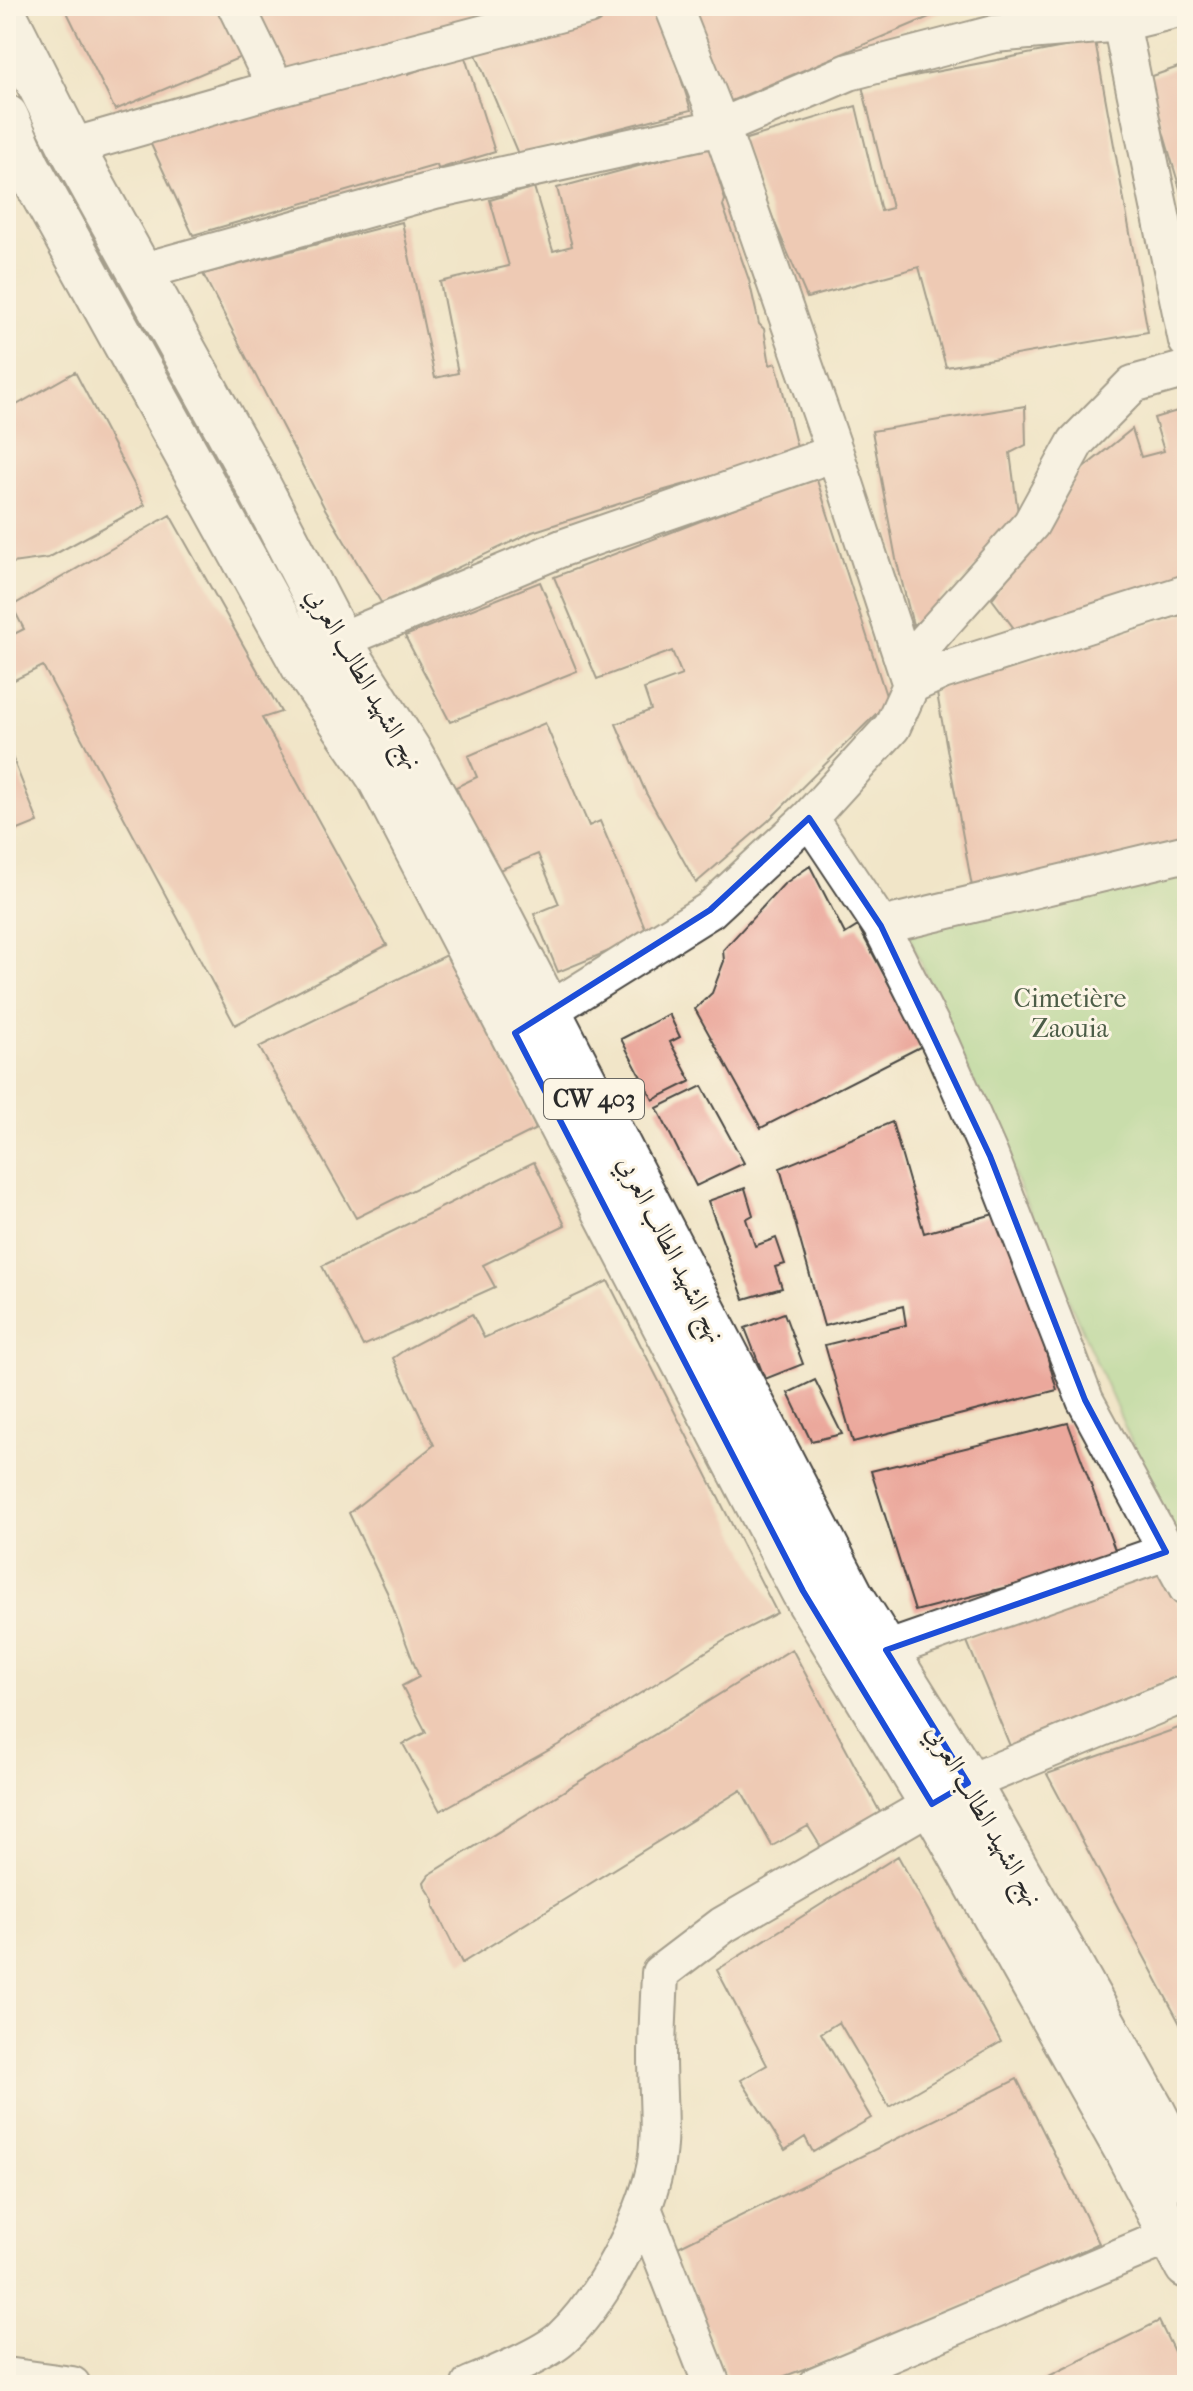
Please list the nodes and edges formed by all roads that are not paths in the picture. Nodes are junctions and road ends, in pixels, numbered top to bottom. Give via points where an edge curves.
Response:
1 (236, 6) edge
2 (588, 6) edge
3 (673, 6) edge
4 (1187, 7) edge
5 (6, 18) edge
6 (1121, 23) junction
7 (276, 88) junction
8 (6, 117) edge
9 (721, 127) junction
10 (71, 147) junction
11 (140, 272) junction
12 (1187, 341) edge
13 (1187, 369) edge
14 (835, 453) junction
15 (1187, 593) edge
16 (339, 641) junction
17 (303, 665) junction
18 (909, 675) junction
19 (809, 818) junction
20 (1187, 853) edge
21 (881, 926) junction
22 (532, 1022) junction
23 (1166, 1552) junction
24 (1187, 1588) edge
25 (886, 1650) junction
26 (1187, 1693) edge
27 (950, 1794) junction
28 (1187, 2179) edge
29 (643, 2208) junction
30 (1179, 2250) edge
31 (6, 2376) edge
32 (72, 2385) edge
33 (470, 2385) edge
34 (712, 2385) edge
35 (816, 2385) edge

1 - 7 street
2 - 7 street
3 - 9 street
4 - 6 street
5 - 10 main road, نهج الشهيد الطالب العربي / CW 403
6 - 9 street via 994,34 849,72
6 - 12 street
7 - 10 street
8 - 17 main road, نهج الشهيد الطالب العربي / CW 403 via 28,167
9 - 11 street via 435,190
9 - 14 street
10 - 11 main road, نهج الشهيد الطالب العربي / CW 403
11 - 16 main road, نهج الشهيد الطالب العربي / CW 403
13 - 18 street via 1133,384 1076,442 1031,524
14 - 16 street via 562,548
14 - 18 street
15 - 18 street via 942,671
16 - 17 street
16 - 22 main road, نهج الشهيد الطالب العربي / CW 403 via 410,753
17 - 22 main road, نهج الشهيد الطالب العربي / CW 403
18 - 19 street via 892,727
19 - 21 street
19 - 22 street via 710,910
20 - 21 street
21 - 23 street via 990,1156 1085,1400
22 - 25 main road, نهج الشهيد الطالب العربي / CW 403
22 - 27 main road, نهج الشهيد الطالب العربي / CW 403 via 803,1591
23 - 24 street
23 - 25 street
25 - 27 main road, نهج الشهيد الطالب العربي / CW 403
26 - 27 street
27 - 28 main road, نهج الشهيد الطالب العربي / CW 403 via 1151,2108
27 - 29 street via 723,1925 660,1973 659,2128
27 - 30 main road, نهج الشهيد الطالب العربي / CW 403
29 - 33 street via 591,2306 560,2341
29 - 34 street
30 - 35 street
31 - 32 street

